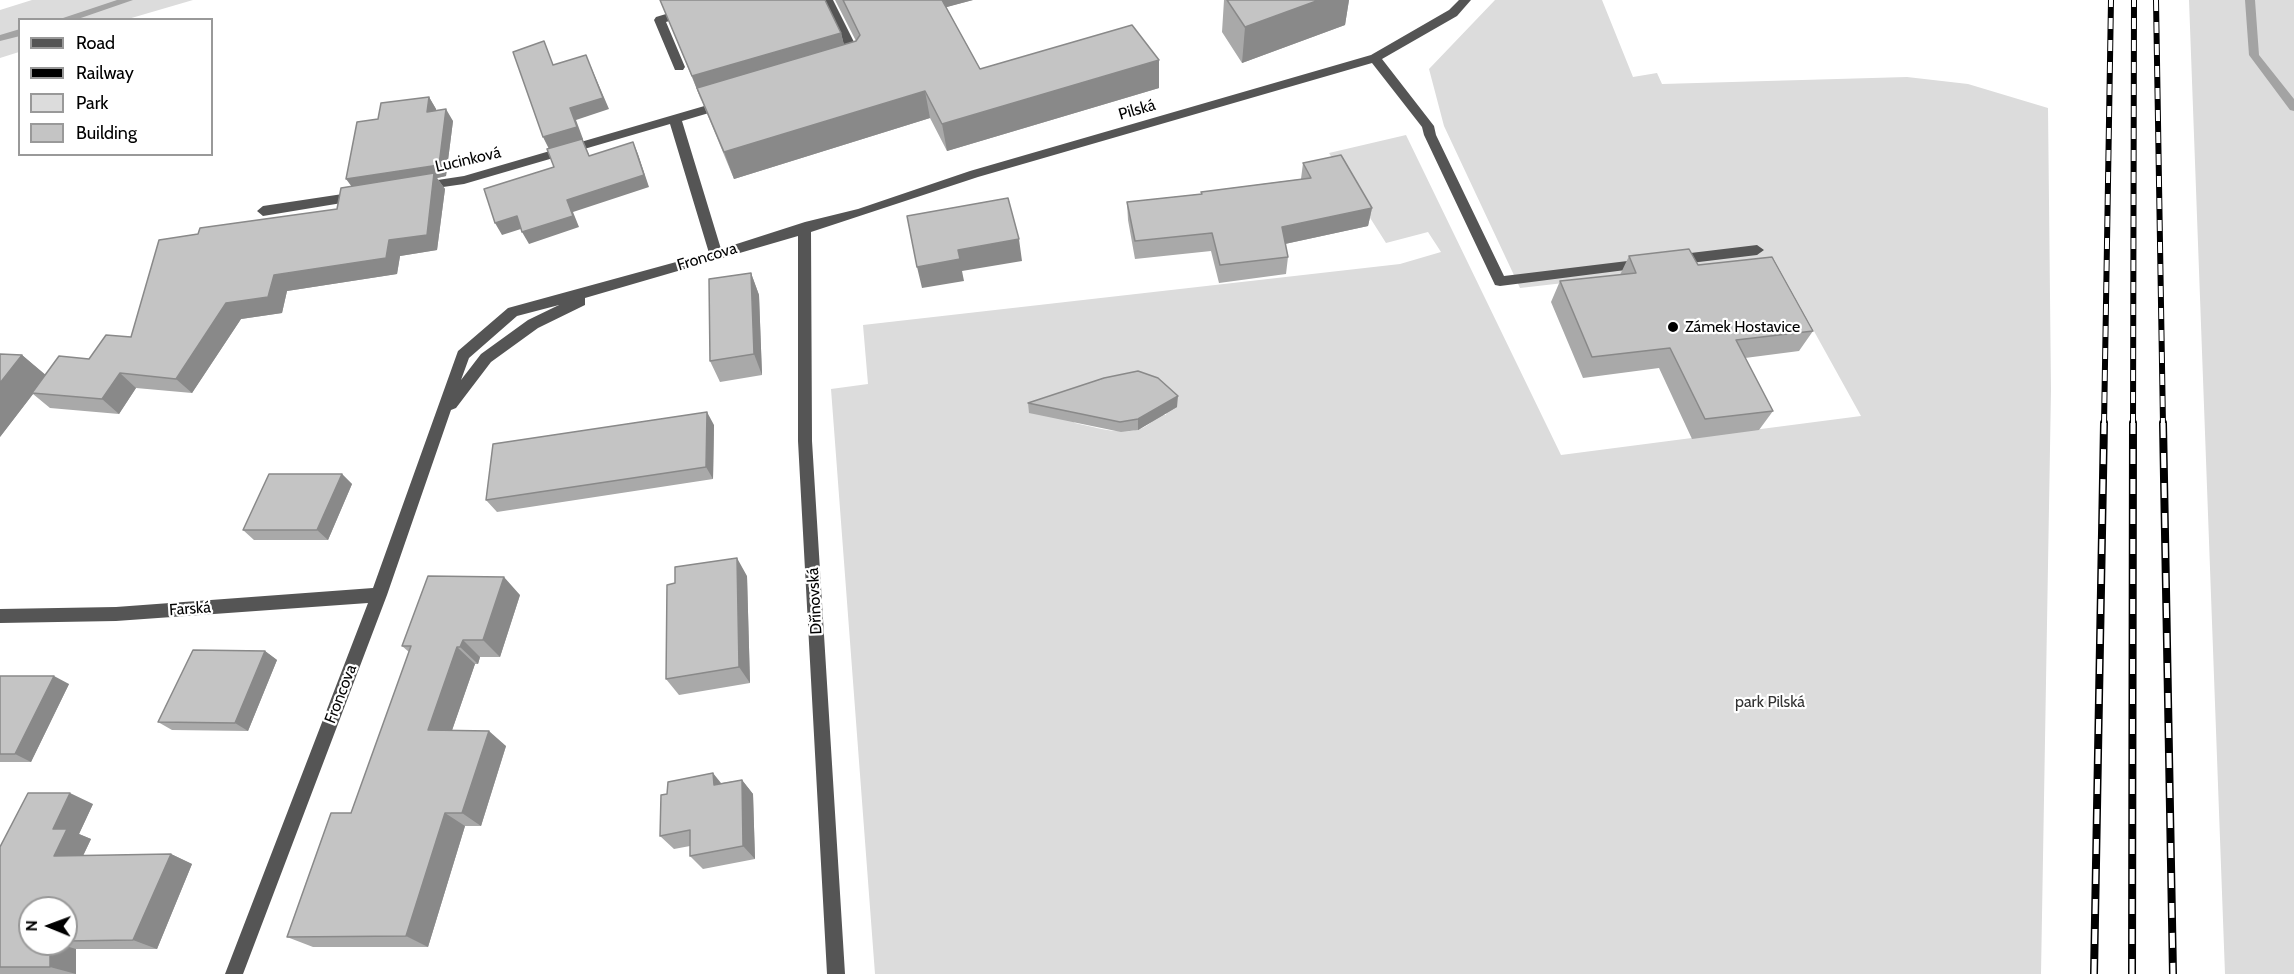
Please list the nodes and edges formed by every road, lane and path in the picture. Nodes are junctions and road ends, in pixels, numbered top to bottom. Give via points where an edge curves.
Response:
1 (725, 0) edge
2 (827, 0) edge
3 (1465, 0) edge
4 (1375, 58) junction
5 (679, 67) edge
6 (847, 67) edge
7 (733, 102) edge
8 (675, 119) junction
9 (405, 189) edge
10 (369, 195) edge
11 (263, 211) dead end
12 (805, 227) junction
13 (1757, 250) dead end
14 (716, 254) junction
15 (610, 287) junction
16 (444, 413) junction
17 (379, 595) junction
18 (0, 616) edge
19 (234, 974) edge
20 (836, 974) edge

1 - 5 street via 660,20
2 - 6 street via 858,64
3 - 4 street, Pilská via 1453,13
4 - 12 street, Pilská
4 - 13 street via 1428,126 1500,281
7 - 8 street, Lucinková
8 - 9 street, Lucinková via 464,180
8 - 14 street
10 - 11 street
12 - 14 street, Froncova
12 - 20 street, Dřínovská via 805,441
14 - 15 street, Froncova
15 - 16 street, Froncova via 533,324 486,358
15 - 16 street, Froncova via 513,312 463,356
16 - 17 street, Froncova
17 - 18 street, Farská via 116,614
17 - 19 street, Froncova

